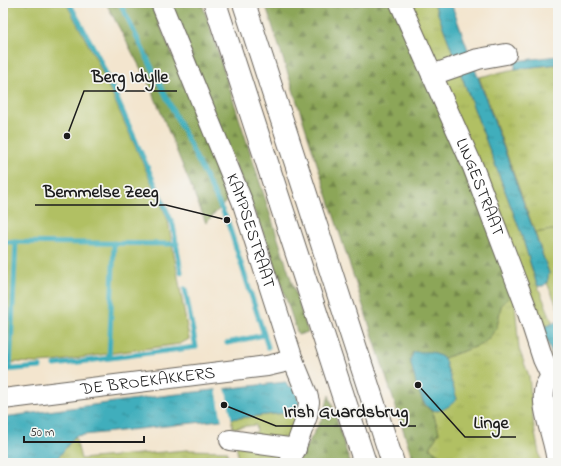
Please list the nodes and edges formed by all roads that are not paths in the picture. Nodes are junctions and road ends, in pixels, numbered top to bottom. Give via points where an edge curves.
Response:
1 (161, 3) edge
2 (215, 3) edge
3 (244, 3) edge
4 (400, 3) edge
5 (506, 54) dead end
6 (432, 75) junction
7 (293, 360) junction
8 (554, 377) edge
9 (3, 399) edge
10 (230, 440) dead end
11 (293, 456) edge
12 (365, 463) edge
13 (393, 463) edge
14 (557, 463) edge

1 - 7 street, KAMPSESTRAAT via 242,201
2 - 12 highway
3 - 13 highway
4 - 6 street, LINGESTRAAT
5 - 6 street via 478,59
6 - 8 street, LINGESTRAAT via 473,167 543,359
7 - 9 street, DE BROEKAKKERS via 267,366
7 - 11 street, KAMPSESTRAAT via 309,402 307,416
8 - 14 street via 545,388 545,402
10 - 11 street

